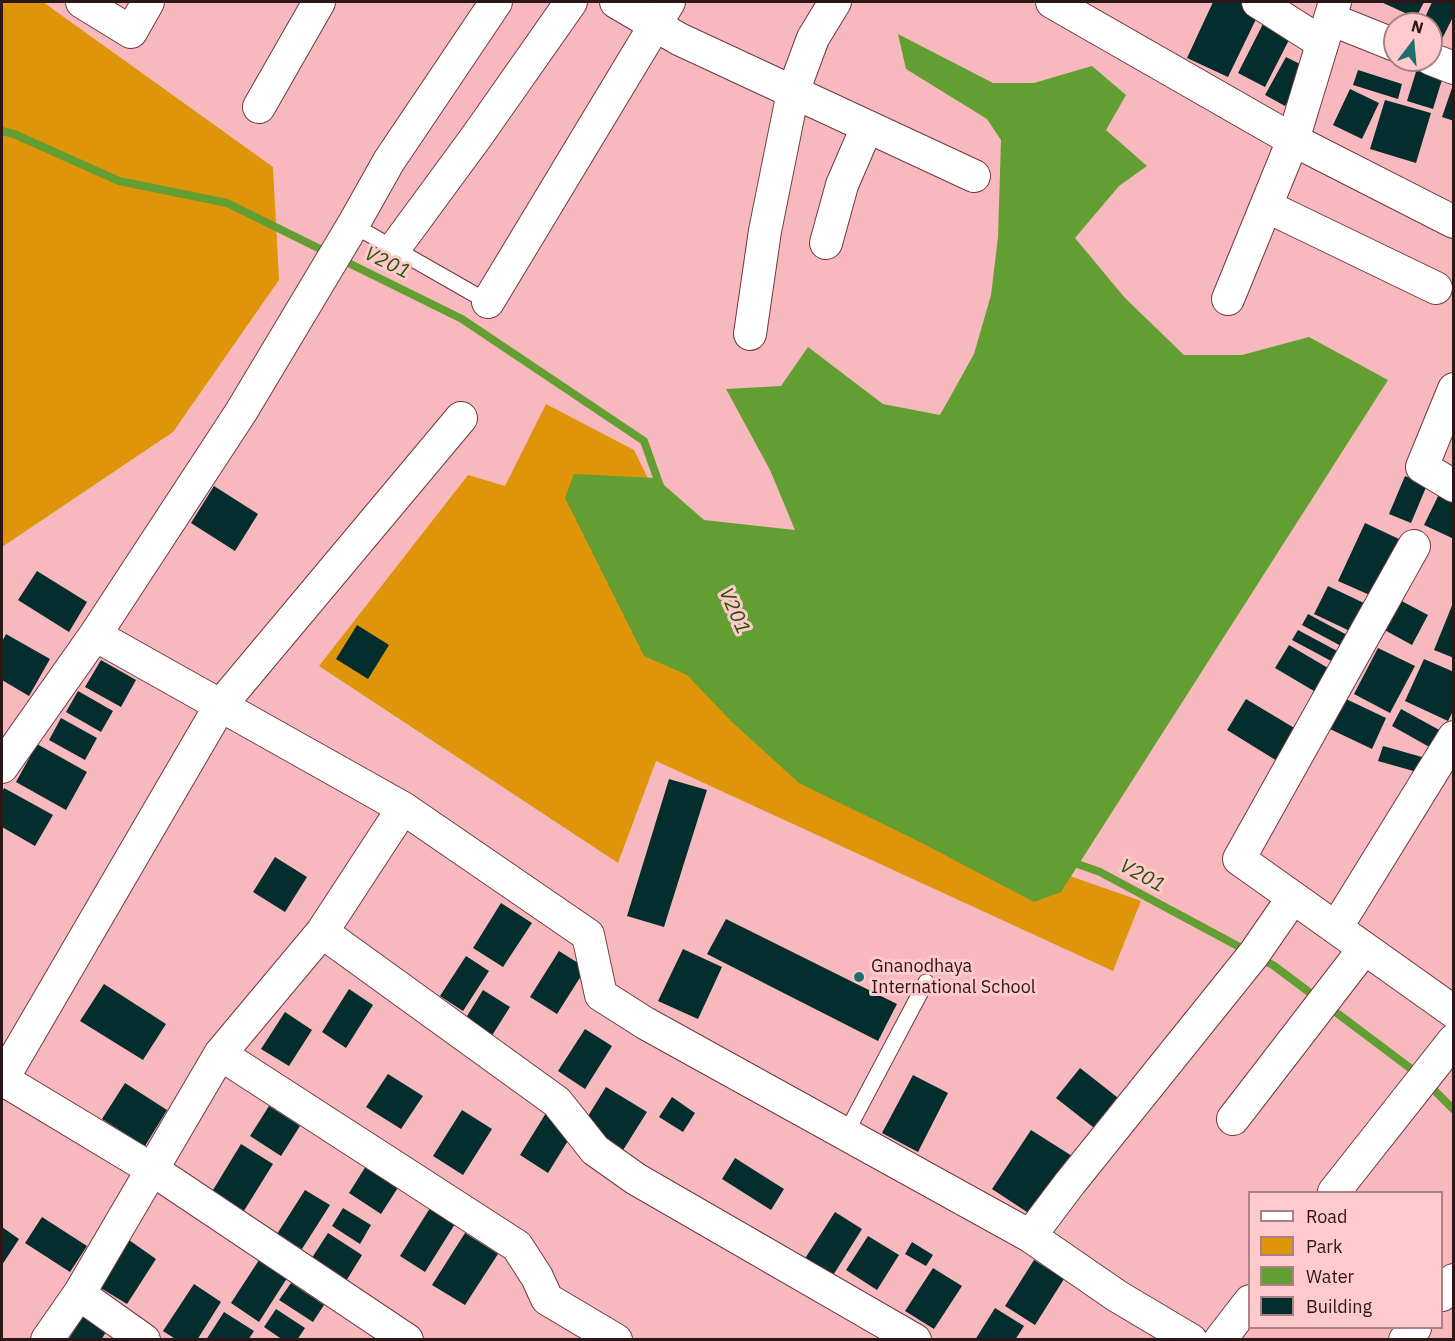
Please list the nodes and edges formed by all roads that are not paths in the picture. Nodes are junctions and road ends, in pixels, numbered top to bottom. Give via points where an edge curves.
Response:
1 (82, 2) edge
2 (148, 2) edge
3 (319, 2) edge
4 (496, 2) edge
5 (571, 2) edge
6 (616, 2) edge
7 (835, 2) edge
8 (1052, 2) edge
9 (1258, 2) edge
10 (662, 13) edge
11 (1329, 21) edge
12 (1383, 41) edge
13 (793, 92) junction
14 (259, 107) dead end
15 (867, 127) junction
16 (1293, 140) junction
17 (974, 176) dead end
18 (1266, 206) junction
19 (1454, 222) edge
20 (826, 243) dead end
21 (341, 245) junction
22 (394, 249) junction
23 (1436, 288) dead end
24 (1228, 299) dead end
25 (488, 302) joint
26 (750, 334) dead end
27 (1454, 389) edge
28 (461, 418) dead end
29 (1454, 486) edge
30 (1414, 546) dead end
31 (95, 635) junction
32 (220, 706) junction
33 (1454, 736) edge
34 (2, 767) edge
35 (403, 808) junction
36 (1292, 899) junction
37 (1336, 928) junction
38 (322, 932) junction
39 (1364, 949) junction
40 (926, 982) dead end
41 (1454, 1012) edge
42 (1454, 1040) edge
43 (220, 1054) junction
44 (2, 1080) edge
45 (1233, 1119) dead end
46 (845, 1135) junction
47 (153, 1170) junction
48 (1335, 1191) edge
49 (1030, 1236) junction
50 (1454, 1280) edge
51 (1443, 1293) edge
52 (80, 1294) junction
53 (1248, 1304) edge
54 (47, 1340) edge
55 (144, 1340) edge
56 (407, 1340) edge
57 (616, 1340) edge
58 (915, 1340) edge
59 (1191, 1340) edge
60 (1220, 1340) edge

1 - 2 street via 131,32
3 - 14 street
4 - 21 street via 389,161
5 - 22 street
6 - 10 street
7 - 13 street via 813,38
8 - 16 street
9 - 11 street
10 - 13 street via 679,39
10 - 25 street
11 - 12 street
11 - 16 street
13 - 15 street
13 - 26 street via 765,231
15 - 17 street
15 - 20 street via 842,185
16 - 18 street
16 - 19 street
18 - 23 street
18 - 24 street
21 - 22 lane
21 - 31 street via 241,411
22 - 25 lane
27 - 29 street via 1422,467
28 - 32 street
30 - 36 street via 1239,859
31 - 32 street
31 - 34 street
32 - 35 street
32 - 44 street
33 - 37 street
35 - 38 street
35 - 46 street via 588,935 601,995
36 - 37 street
36 - 49 street via 1254,954
37 - 39 street
38 - 43 street
38 - 58 street via 557,1102 595,1150 636,1179
39 - 41 street
39 - 45 street
40 - 46 lane
42 - 48 street
43 - 47 street
43 - 57 street via 517,1246 547,1299
44 - 47 street
46 - 49 street
47 - 52 street
47 - 56 street
49 - 59 street via 1117,1296
50 - 51 street
52 - 54 street
52 - 55 street
53 - 60 street

